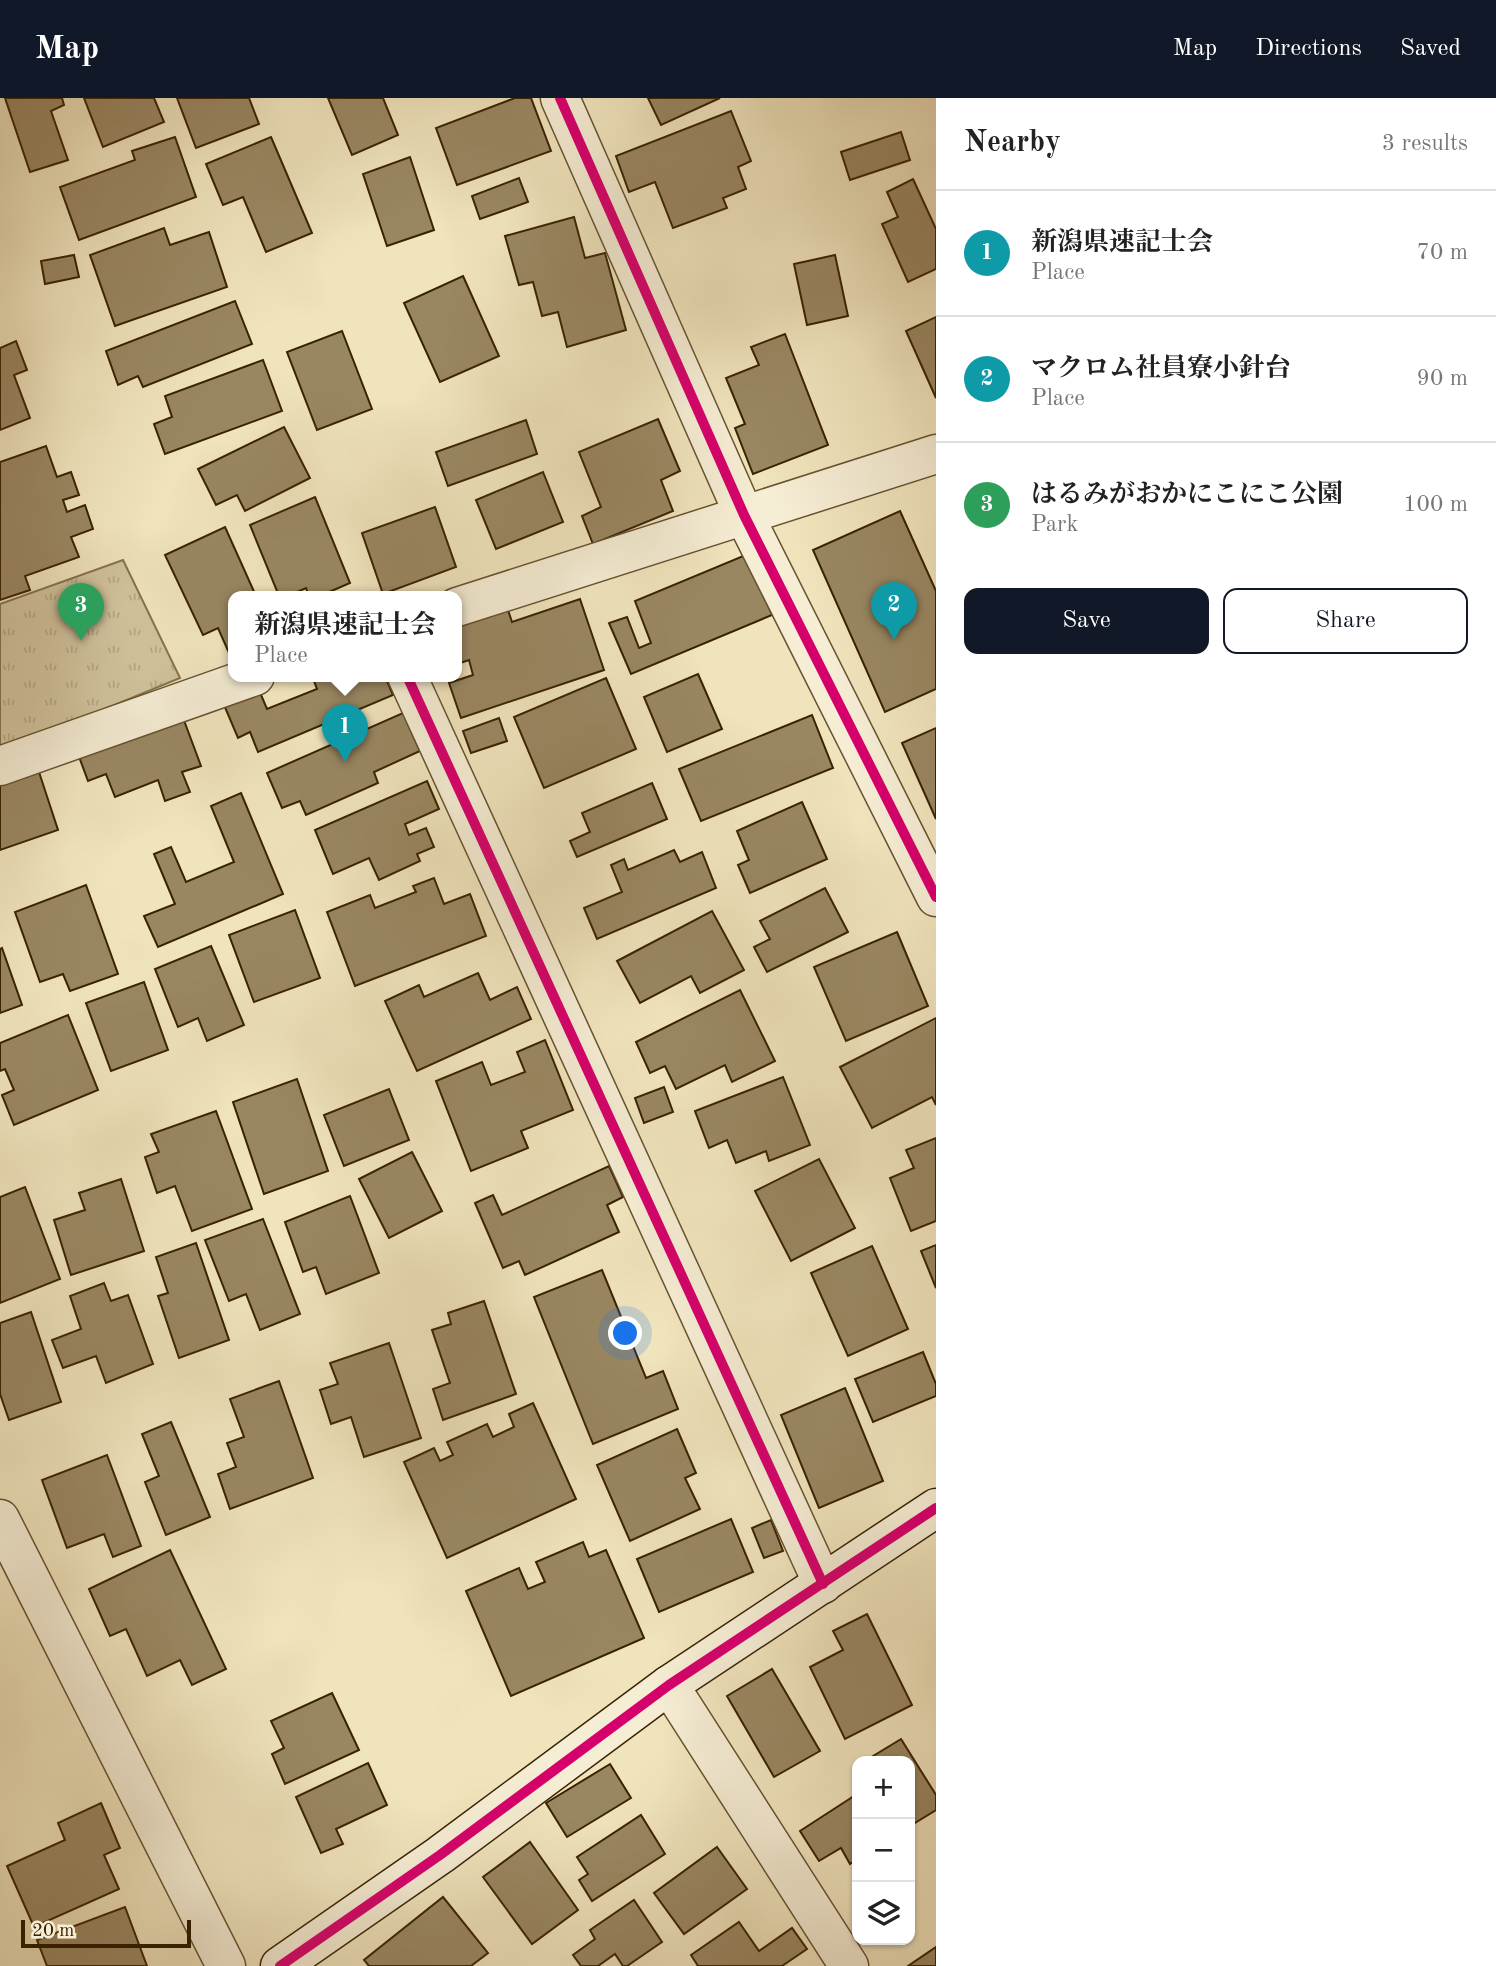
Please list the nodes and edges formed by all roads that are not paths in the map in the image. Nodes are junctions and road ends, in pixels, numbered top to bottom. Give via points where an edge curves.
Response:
1 (560, 98) edge
2 (936, 454) edge
3 (744, 515) junction
4 (462, 605) edge
5 (238, 682) edge
6 (410, 682) edge
7 (0, 766) edge
8 (936, 897) edge
9 (936, 1508) edge
10 (0, 1519) edge
11 (822, 1584) junction
12 (669, 1685) junction
13 (226, 1966) edge
14 (280, 1966) edge
15 (849, 1966) edge

1 - 3 street
2 - 3 street
3 - 4 street
3 - 8 street
5 - 7 street
6 - 11 street
9 - 11 street
10 - 13 street
11 - 12 street
12 - 14 street via 440,1855
12 - 15 street

